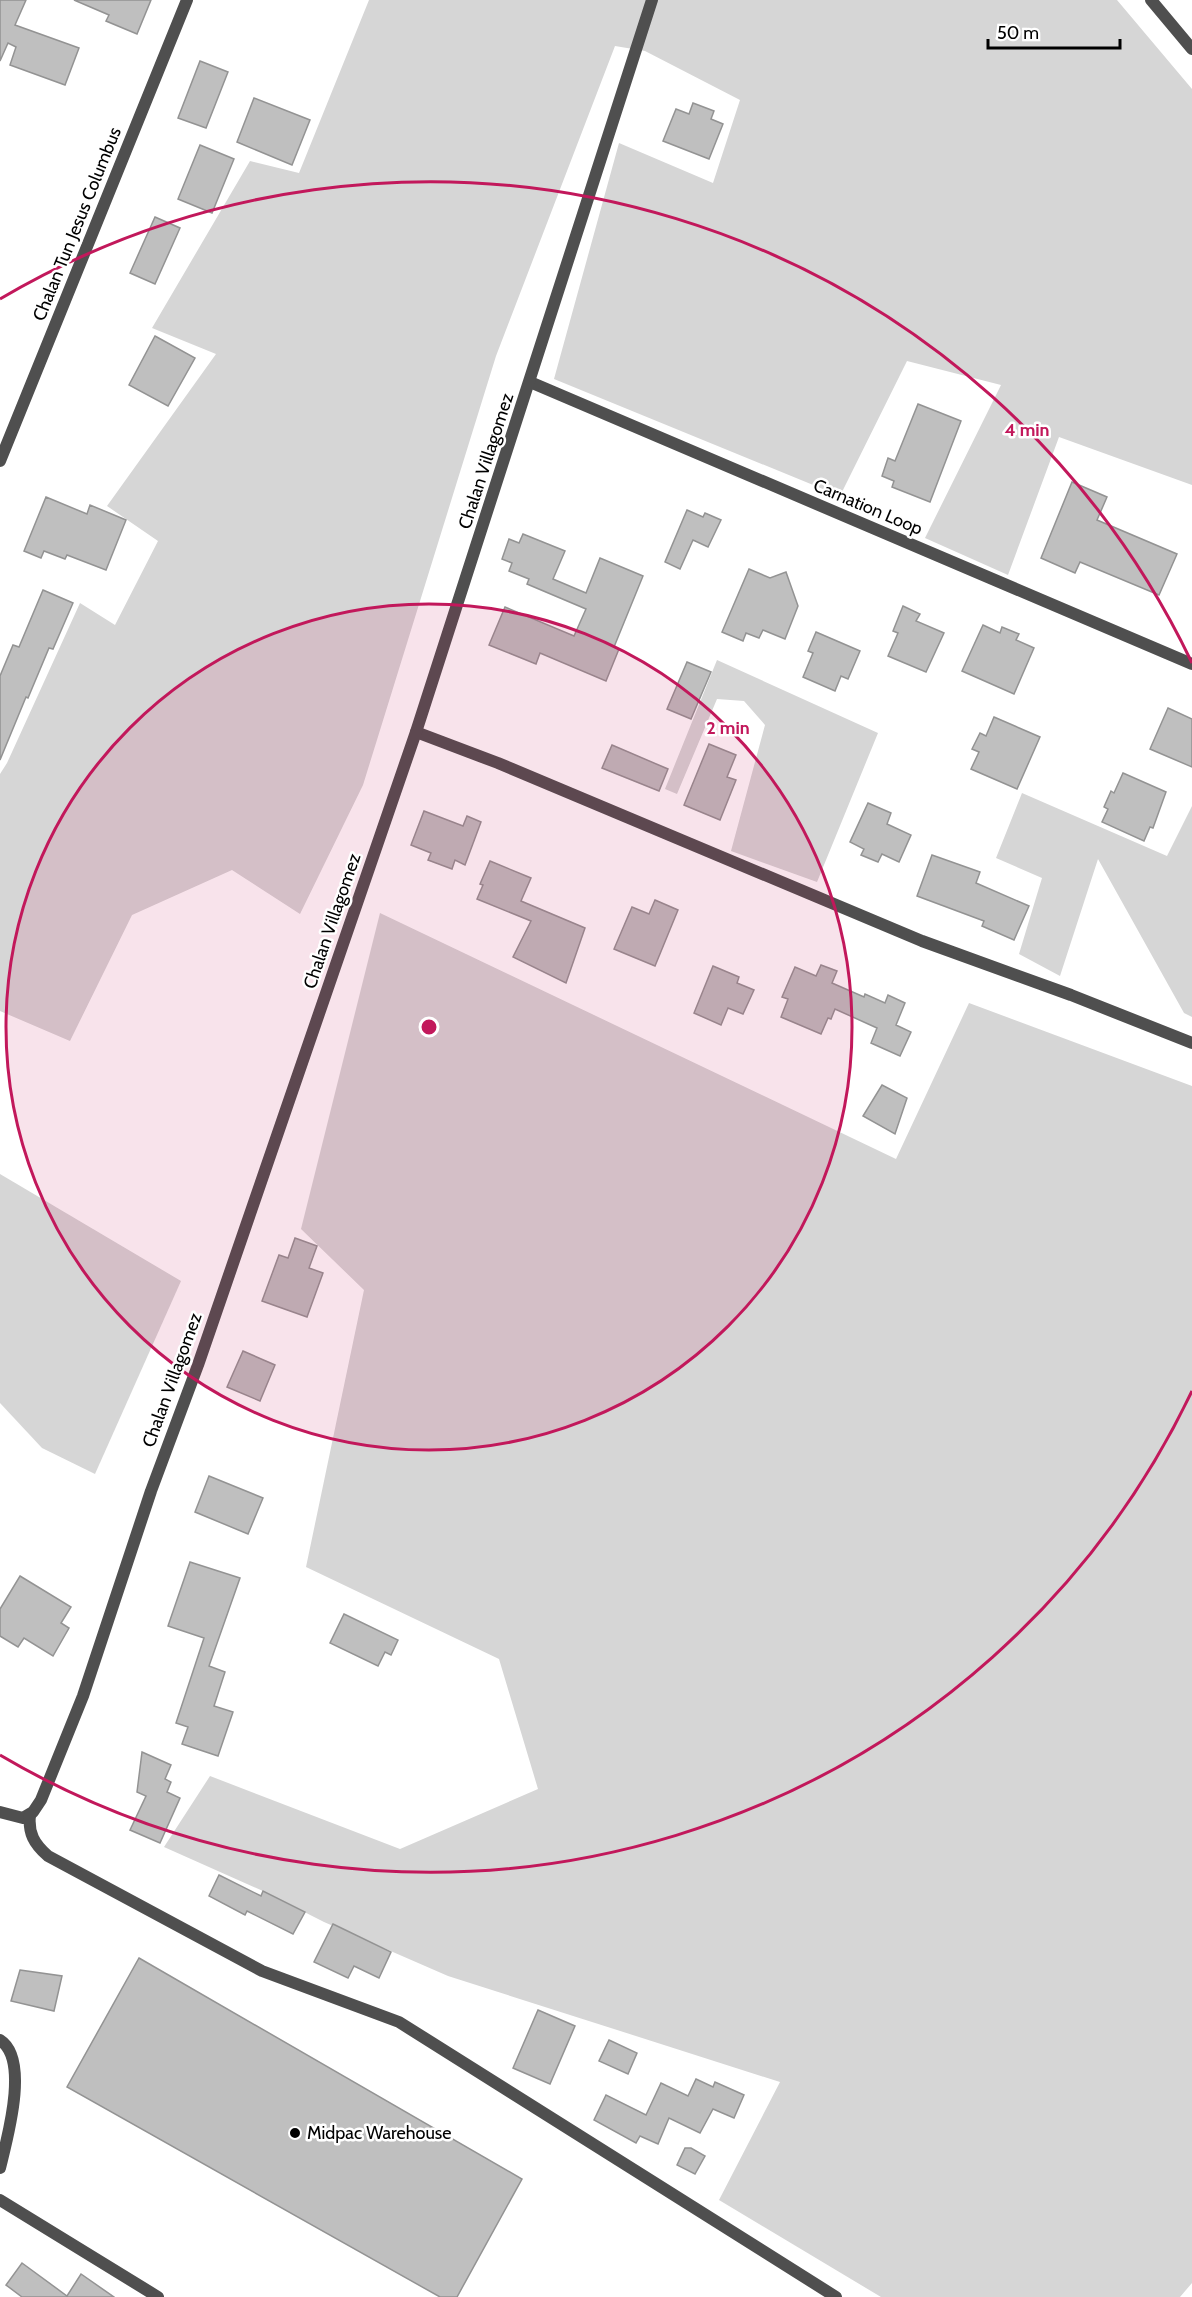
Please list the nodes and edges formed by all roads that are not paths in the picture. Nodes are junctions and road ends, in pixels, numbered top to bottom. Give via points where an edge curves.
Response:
1 (187, 0) edge
2 (652, 0) edge
3 (1151, 0) edge
4 (1192, 49) edge
5 (530, 382) junction
6 (0, 461) edge
7 (1192, 664) edge
8 (416, 732) junction
9 (1192, 1043) edge
10 (0, 1812) edge
11 (30, 1815) junction
12 (0, 2040) edge
13 (0, 2168) edge
14 (0, 2200) edge
15 (158, 2297) edge
16 (836, 2297) edge

1 - 6 street, Chalan Tun Jesus Columbus
2 - 5 street, Chalan Villagomez
3 - 4 street
5 - 7 street, Carnation Loop
5 - 8 street, Chalan Villagomez
8 - 9 street via 922,941
8 - 11 street, Chalan Villagomez via 82,1696 41,1800
10 - 11 street via 23,1818
11 - 16 street via 31,1835 48,1856 262,1971 399,2022
12 - 13 street via 10,2051 15,2073
14 - 15 street

